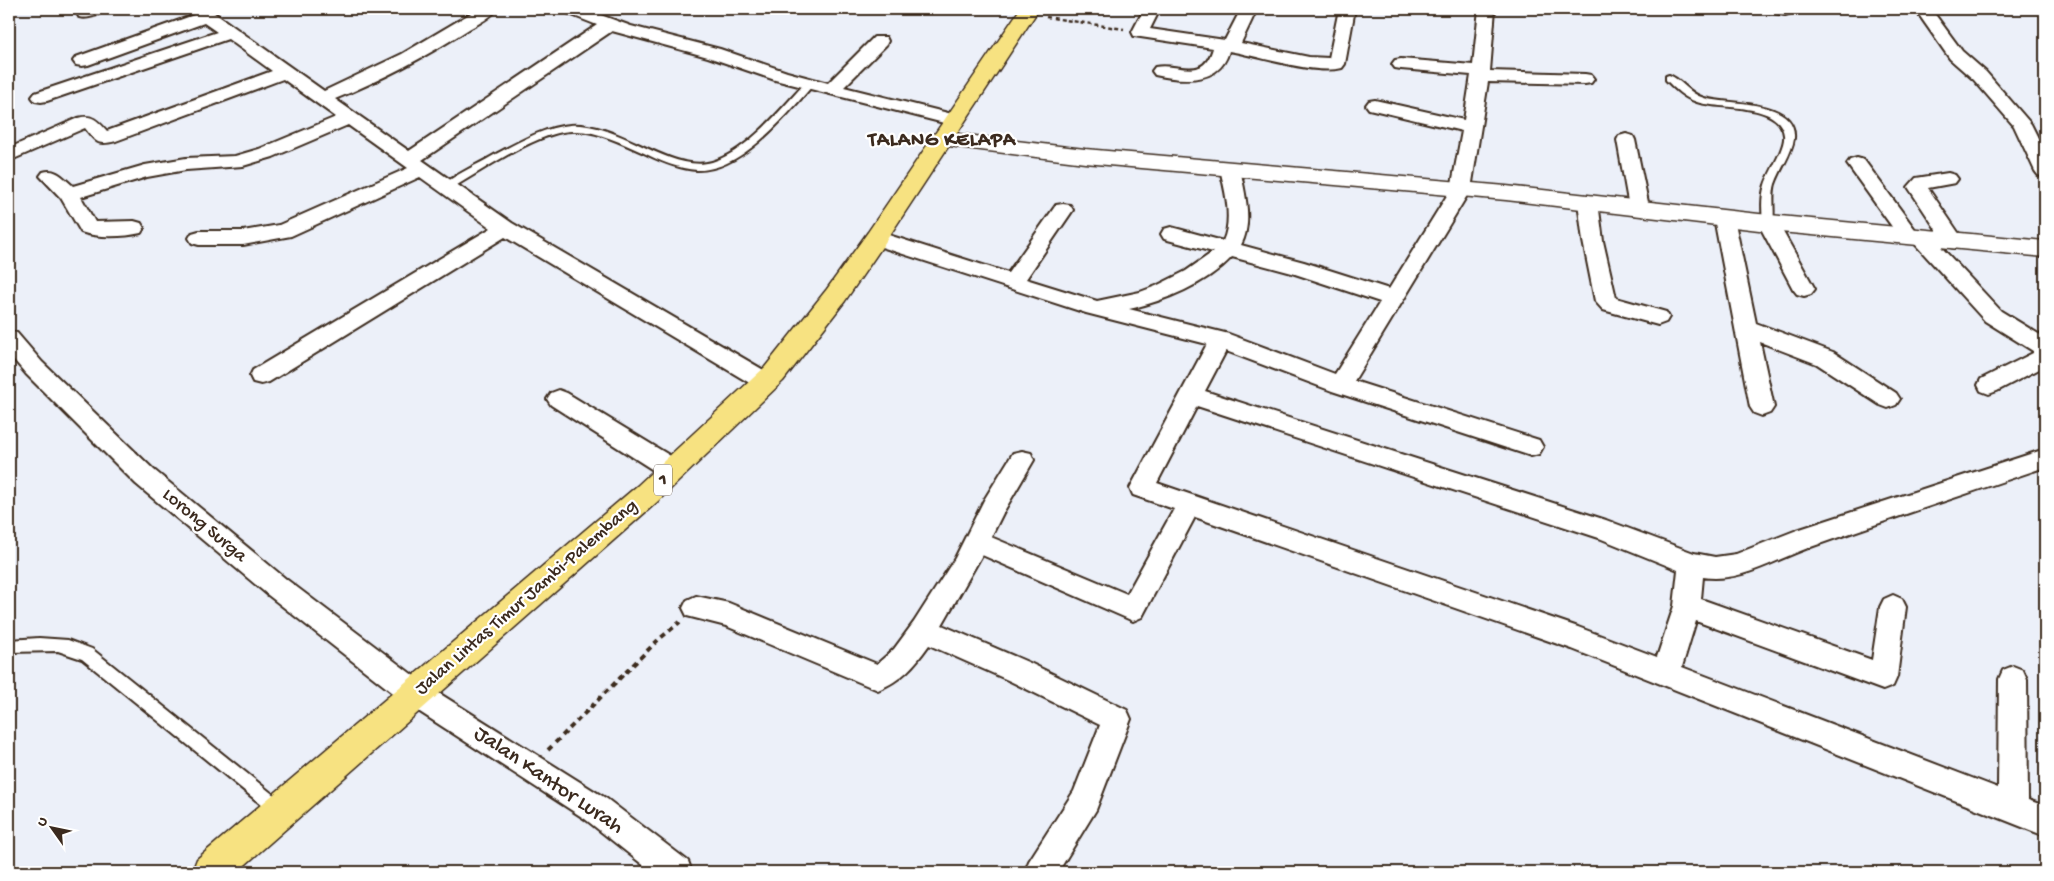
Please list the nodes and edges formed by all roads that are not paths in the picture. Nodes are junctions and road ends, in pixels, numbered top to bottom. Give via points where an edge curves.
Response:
1 (489, 9) edge
2 (570, 9) edge
3 (1152, 9) edge
4 (1249, 9) edge
5 (1347, 9) edge
6 (1487, 9) edge
7 (1923, 9) edge
8 (199, 11) edge
9 (1028, 11) edge
10 (609, 24) junction
11 (230, 33) junction
12 (880, 41) dead end
13 (1226, 45) junction
14 (82, 61) dead end
15 (1401, 64) dead end
16 (1162, 71) dead end
17 (285, 72) junction
18 (1481, 73) junction
19 (1668, 78) dead end
20 (1585, 79) dead end
21 (810, 83) junction
22 (832, 89) junction
23 (41, 97) dead end
24 (322, 98) junction
25 (1375, 105) dead end
26 (350, 118) junction
27 (1470, 127) junction
28 (948, 130) junction
29 (1626, 140) dead end
30 (12, 154) edge
31 (31, 163) dead end
32 (1857, 164) dead end
33 (416, 165) junction
34 (1230, 169) junction
35 (2045, 171) edge
36 (50, 176) dead end
37 (1948, 179) dead end
38 (446, 187) junction
39 (1461, 189) junction
40 (69, 194) junction
41 (1588, 202) junction
42 (1639, 207) junction
43 (1063, 210) dead end
44 (1724, 218) junction
45 (1768, 223) junction
46 (134, 228) dead end
47 (505, 228) junction
48 (1171, 234) dead end
49 (199, 238) dead end
50 (876, 238) junction
51 (1915, 238) junction
52 (1954, 241) junction
53 (1227, 250) junction
54 (2045, 250) edge
55 (1013, 282) junction
56 (1804, 289) dead end
57 (1393, 298) junction
58 (1094, 308) junction
59 (1658, 317) dead end
60 (1747, 328) junction
61 (9, 339) edge
62 (1221, 340) junction
63 (260, 376) dead end
64 (766, 382) junction
65 (1340, 385) junction
66 (1989, 385) dead end
67 (1190, 395) junction
68 (560, 399) dead end
69 (1888, 399) dead end
70 (1762, 407) dead end
71 (1531, 447) dead end
72 (1022, 460) dead end
73 (2041, 464) edge
74 (673, 470) junction
75 (1189, 504) junction
76 (975, 541) junction
77 (1692, 564) junction
78 (1686, 606) junction
79 (1892, 607) dead end
80 (696, 608) road end
81 (924, 630) junction
82 (9, 646) edge
83 (1666, 673) junction
84 (2013, 679) dead end
85 (416, 694) junction
86 (2012, 808) junction
87 (281, 811) junction
88 (2045, 822) edge
89 (210, 872) edge
90 (676, 872) edge
91 (1040, 872) edge

1 - 24 street via 461,28 350,87
2 - 10 street
3 - 13 street via 1140,32
4 - 13 street
5 - 13 street via 1336,64 1309,62
6 - 18 street
7 - 35 street via 1956,55 1980,76 2022,124
8 - 11 street
8 - 14 street
9 - 28 highway, Jalan Lintas Timur Jambi-Palembang / 1
10 - 21 street
10 - 33 street
11 - 17 street
11 - 23 street
12 - 22 street
13 - 16 street via 1216,65 1202,72 1184,75
15 - 18 street
17 - 24 street
17 - 30 street via 109,137 102,138 90,123 84,122
18 - 20 street
18 - 27 street
19 - 45 lane via 1692,97 1764,109 1779,116 1786,124 1790,137 1770,184
21 - 22 street
21 - 38 lane via 786,110 719,165 698,168 607,134 569,128 540,136
22 - 28 street
24 - 26 street
25 - 27 street
26 - 33 street
26 - 40 street via 236,162 186,164 145,171
27 - 39 street
28 - 34 street via 1085,156
28 - 50 highway, Jalan Lintas Timur Jambi-Palembang / 1
29 - 42 street
30 - 31 street
32 - 51 street
33 - 38 street
33 - 49 street via 284,231 244,238
34 - 39 street
34 - 53 street via 1235,198 1235,238
36 - 40 street
37 - 52 street via 1923,182 1918,187
38 - 47 street
39 - 41 street
39 - 57 street
40 - 46 street via 88,227
41 - 42 street
41 - 59 street via 1592,241 1606,301
42 - 44 street
43 - 55 street
44 - 45 street
44 - 60 street
45 - 51 street
45 - 56 street
47 - 63 street
47 - 64 street
48 - 53 street
50 - 55 street
50 - 64 highway, Jalan Lintas Timur Jambi-Palembang / 1 via 836,295
51 - 52 street
51 - 66 street via 1993,316 2043,347 2042,358
52 - 54 street
53 - 57 street via 1297,267
53 - 58 street via 1180,284 1142,299
55 - 58 street
57 - 65 street
58 - 62 street
60 - 69 street via 1825,358
60 - 70 street
61 - 85 street, Lorong Surga via 145,478
62 - 65 street
62 - 67 street
64 - 74 highway, Jalan Lintas Timur Jambi-Palembang / 1
65 - 71 street
67 - 75 street via 1142,488
67 - 77 street via 1606,530
68 - 74 street
72 - 76 street
73 - 77 street via 1797,541 1738,565 1715,568
74 - 85 highway, Jalan Lintas Timur Jambi-Palembang / 1
75 - 76 street via 1133,609
75 - 83 street via 1578,639
76 - 81 street via 964,566
77 - 78 street
78 - 79 street via 1884,677
78 - 83 street
80 - 81 street via 729,615 878,676 896,667
81 - 91 street via 1117,719 1085,800
82 - 87 lane via 52,643 71,646 87,654
83 - 86 street
84 - 86 street
85 - 87 highway, Jalan Lintas Timur Jambi-Palembang / 1
85 - 90 street, Jalan Kantor Lurah via 596,809
86 - 88 street
87 - 89 highway, Jalan Lintas Timur Jambi-Palembang / 1

